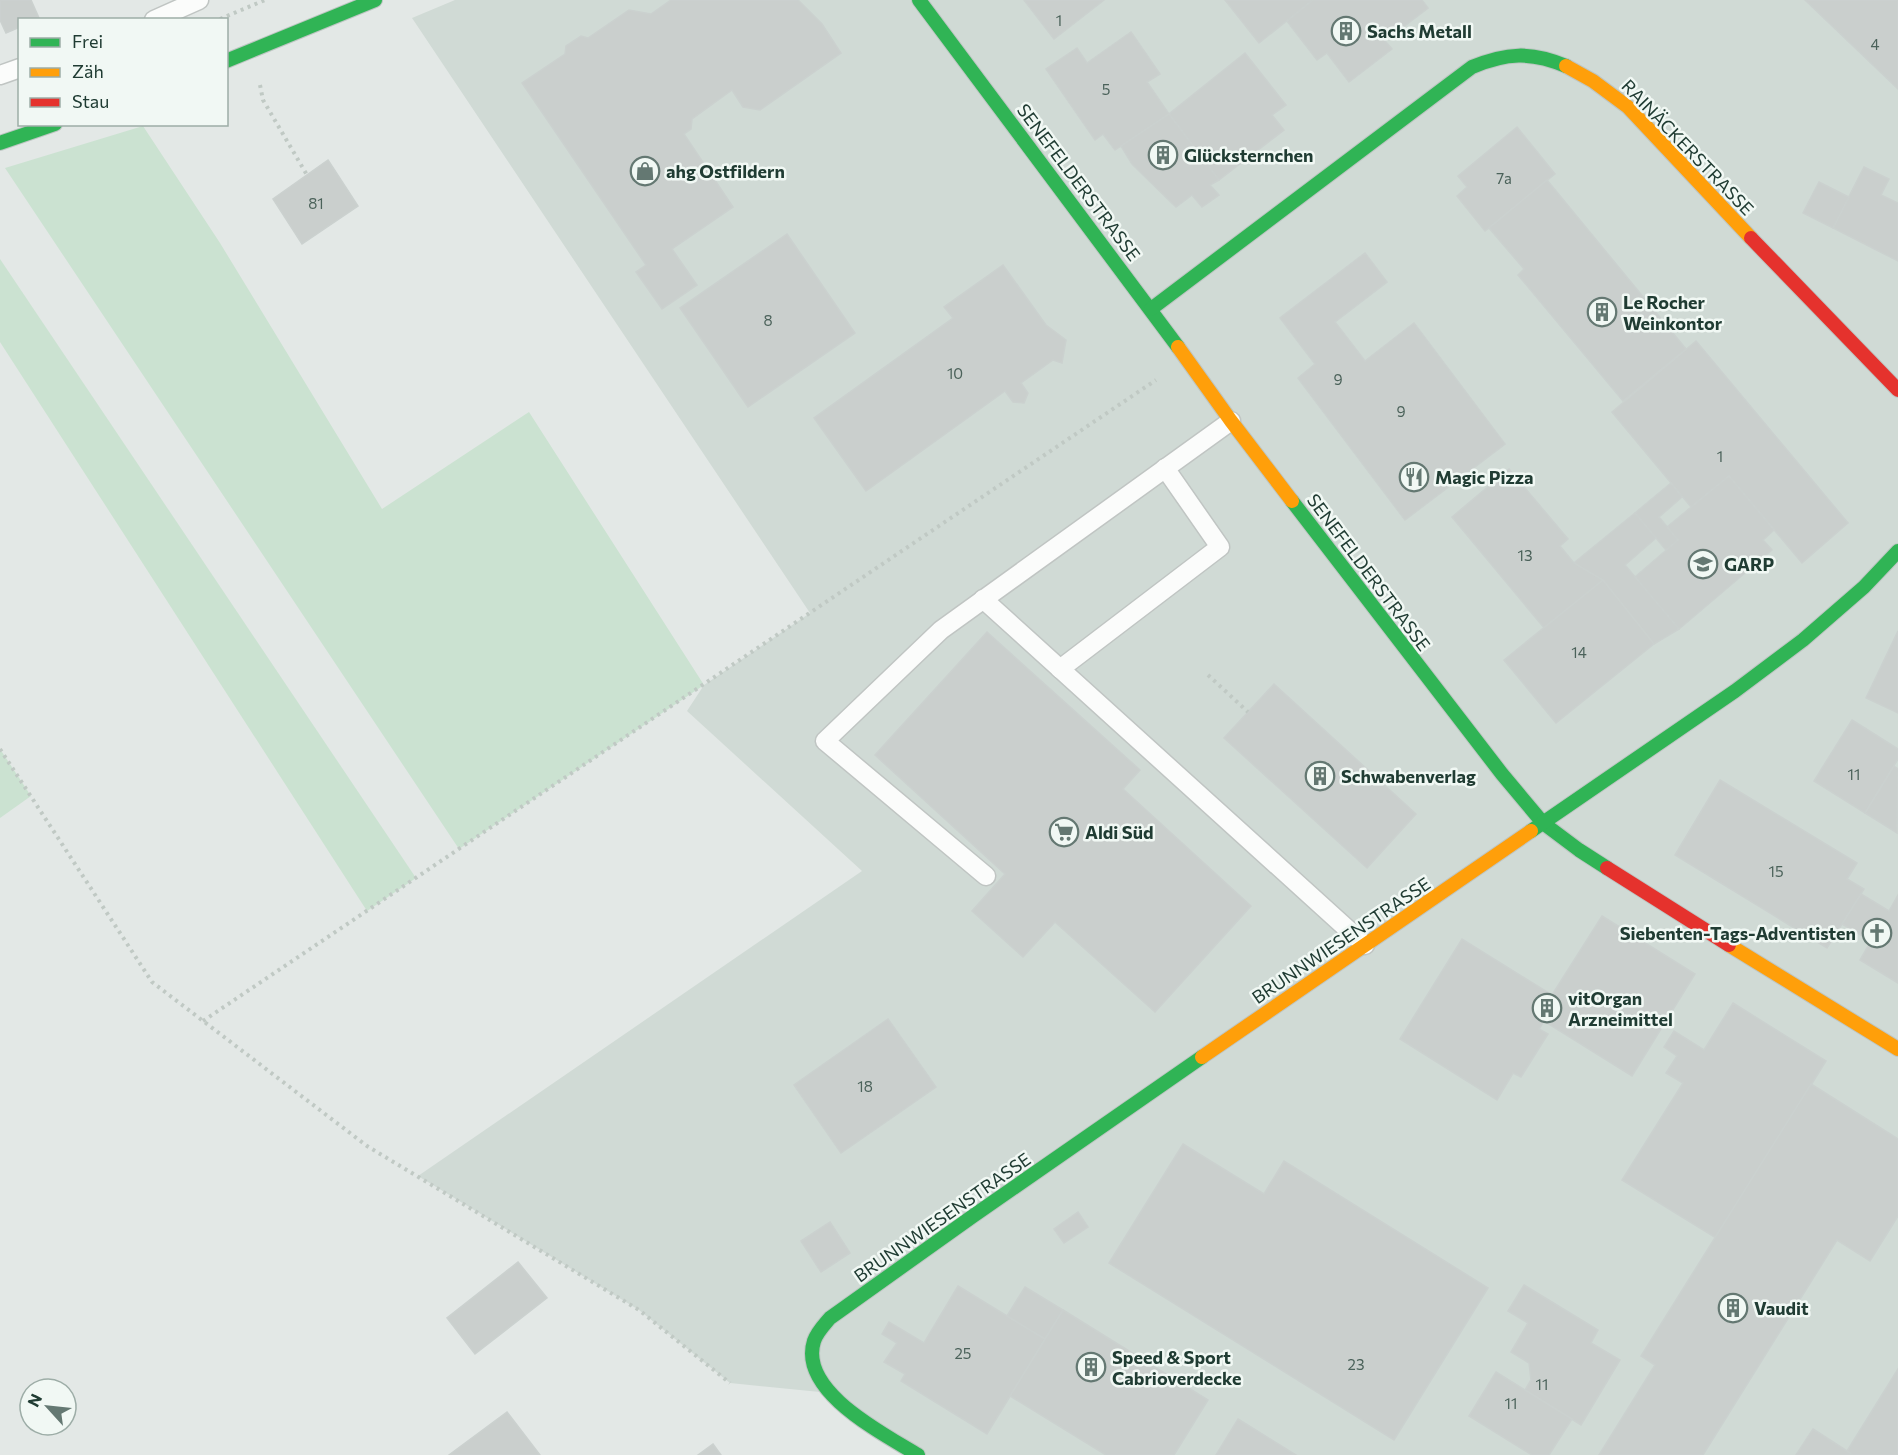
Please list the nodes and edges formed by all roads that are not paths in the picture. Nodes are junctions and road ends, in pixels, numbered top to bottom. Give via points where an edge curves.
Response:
1 (199, 0) edge
2 (375, 0) edge
3 (919, 0) edge
4 (158, 18) edge
5 (228, 60) edge
6 (18, 69) edge
7 (0, 75) edge
8 (49, 126) edge
9 (0, 143) edge
10 (1151, 309) junction
11 (1898, 390) edge
12 (1231, 421) junction
13 (1165, 468) junction
14 (1898, 551) edge
15 (983, 599) junction
16 (1060, 669) junction
17 (1543, 823) junction
18 (986, 876) dead end
19 (1365, 945) junction
20 (1898, 1049) edge
21 (918, 1455) edge

1 - 4 lane
2 - 5 street
3 - 10 street, SENEFELDERSTRASSE
6 - 7 lane
8 - 9 street
10 - 11 street, RAINÄCKERSTRASSE via 1473,66 1501,57 1527,56 1555,60 1579,72 1628,107
10 - 12 street, SENEFELDERSTRASSE
12 - 13 lane
12 - 17 street, SENEFELDERSTRASSE via 1494,765
13 - 15 lane
13 - 16 lane via 1220,548
14 - 17 street, BRUNNWIESENSTRASSE via 1803,640
15 - 16 lane
15 - 18 lane via 941,630 825,741
16 - 19 lane
17 - 19 street, BRUNNWIESENSTRASSE
17 - 20 street, SENEFELDERSTRASSE via 1589,857
19 - 21 street, BRUNNWIESENSTRASSE via 830,1318 812,1346 821,1382 843,1405

